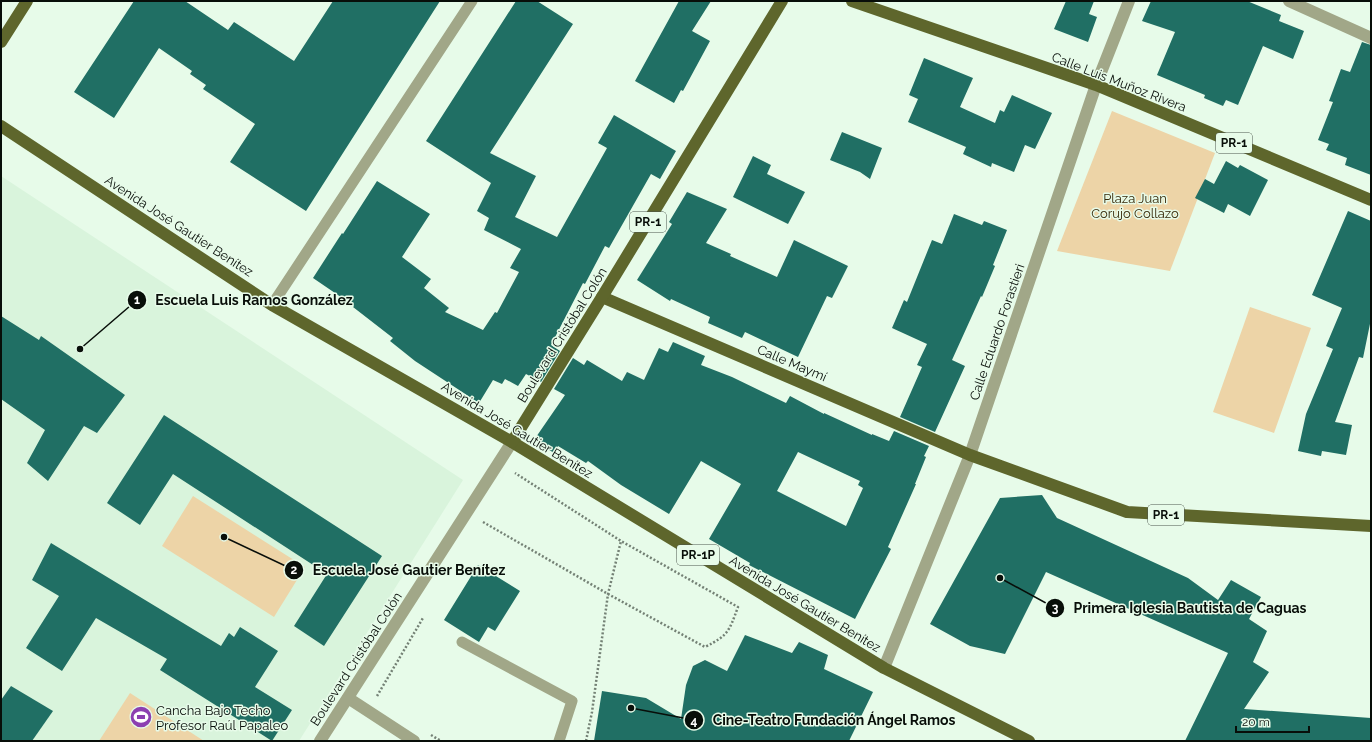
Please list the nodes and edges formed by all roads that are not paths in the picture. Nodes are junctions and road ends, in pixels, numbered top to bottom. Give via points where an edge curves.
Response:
1 (27, 1) edge
2 (472, 1) edge
3 (782, 1) edge
4 (852, 1) edge
5 (1129, 1) edge
6 (1289, 1) edge
7 (1371, 38) edge
8 (1, 42) edge
9 (1096, 85) junction
10 (1, 126) edge
11 (1371, 200) edge
12 (602, 297) junction
13 (272, 304) junction
14 (512, 442) junction
15 (970, 455) junction
16 (1371, 526) edge
17 (462, 642) dead end
18 (884, 668) junction
19 (348, 698) junction
20 (320, 741) edge
21 (414, 741) edge
22 (560, 741) edge
23 (1029, 741) edge

1 - 8 main road
2 - 13 lane
3 - 12 main road, Boulevard Cristóbal Colón / PR-1
4 - 9 main road, Calle Luis Muñoz Rivera / PR-1
5 - 9 street, Calle Eduardo Forastieri
6 - 7 street
9 - 11 main road, Calle Luis Muñoz Rivera / PR-1
9 - 15 street, Calle Eduardo Forastieri
10 - 13 main road, Avenida José Gautier Benítez
12 - 14 main road, Boulevard Cristóbal Colón / PR-1
12 - 15 main road, Calle Maymí / PR-1
13 - 14 main road, Avenida José Gautier Benítez
14 - 18 main road, Avenida José Gautier Benítez / PR-1P
14 - 19 street, Boulevard Cristóbal Colón
15 - 16 main road, PR-1 via 1127,512
15 - 18 street, Calle Eduardo Forastieri
17 - 22 lane via 572,700
18 - 23 main road, Avenida José Gautier Benítez / PR-1P
19 - 20 street, Boulevard Cristóbal Colón
19 - 21 street

